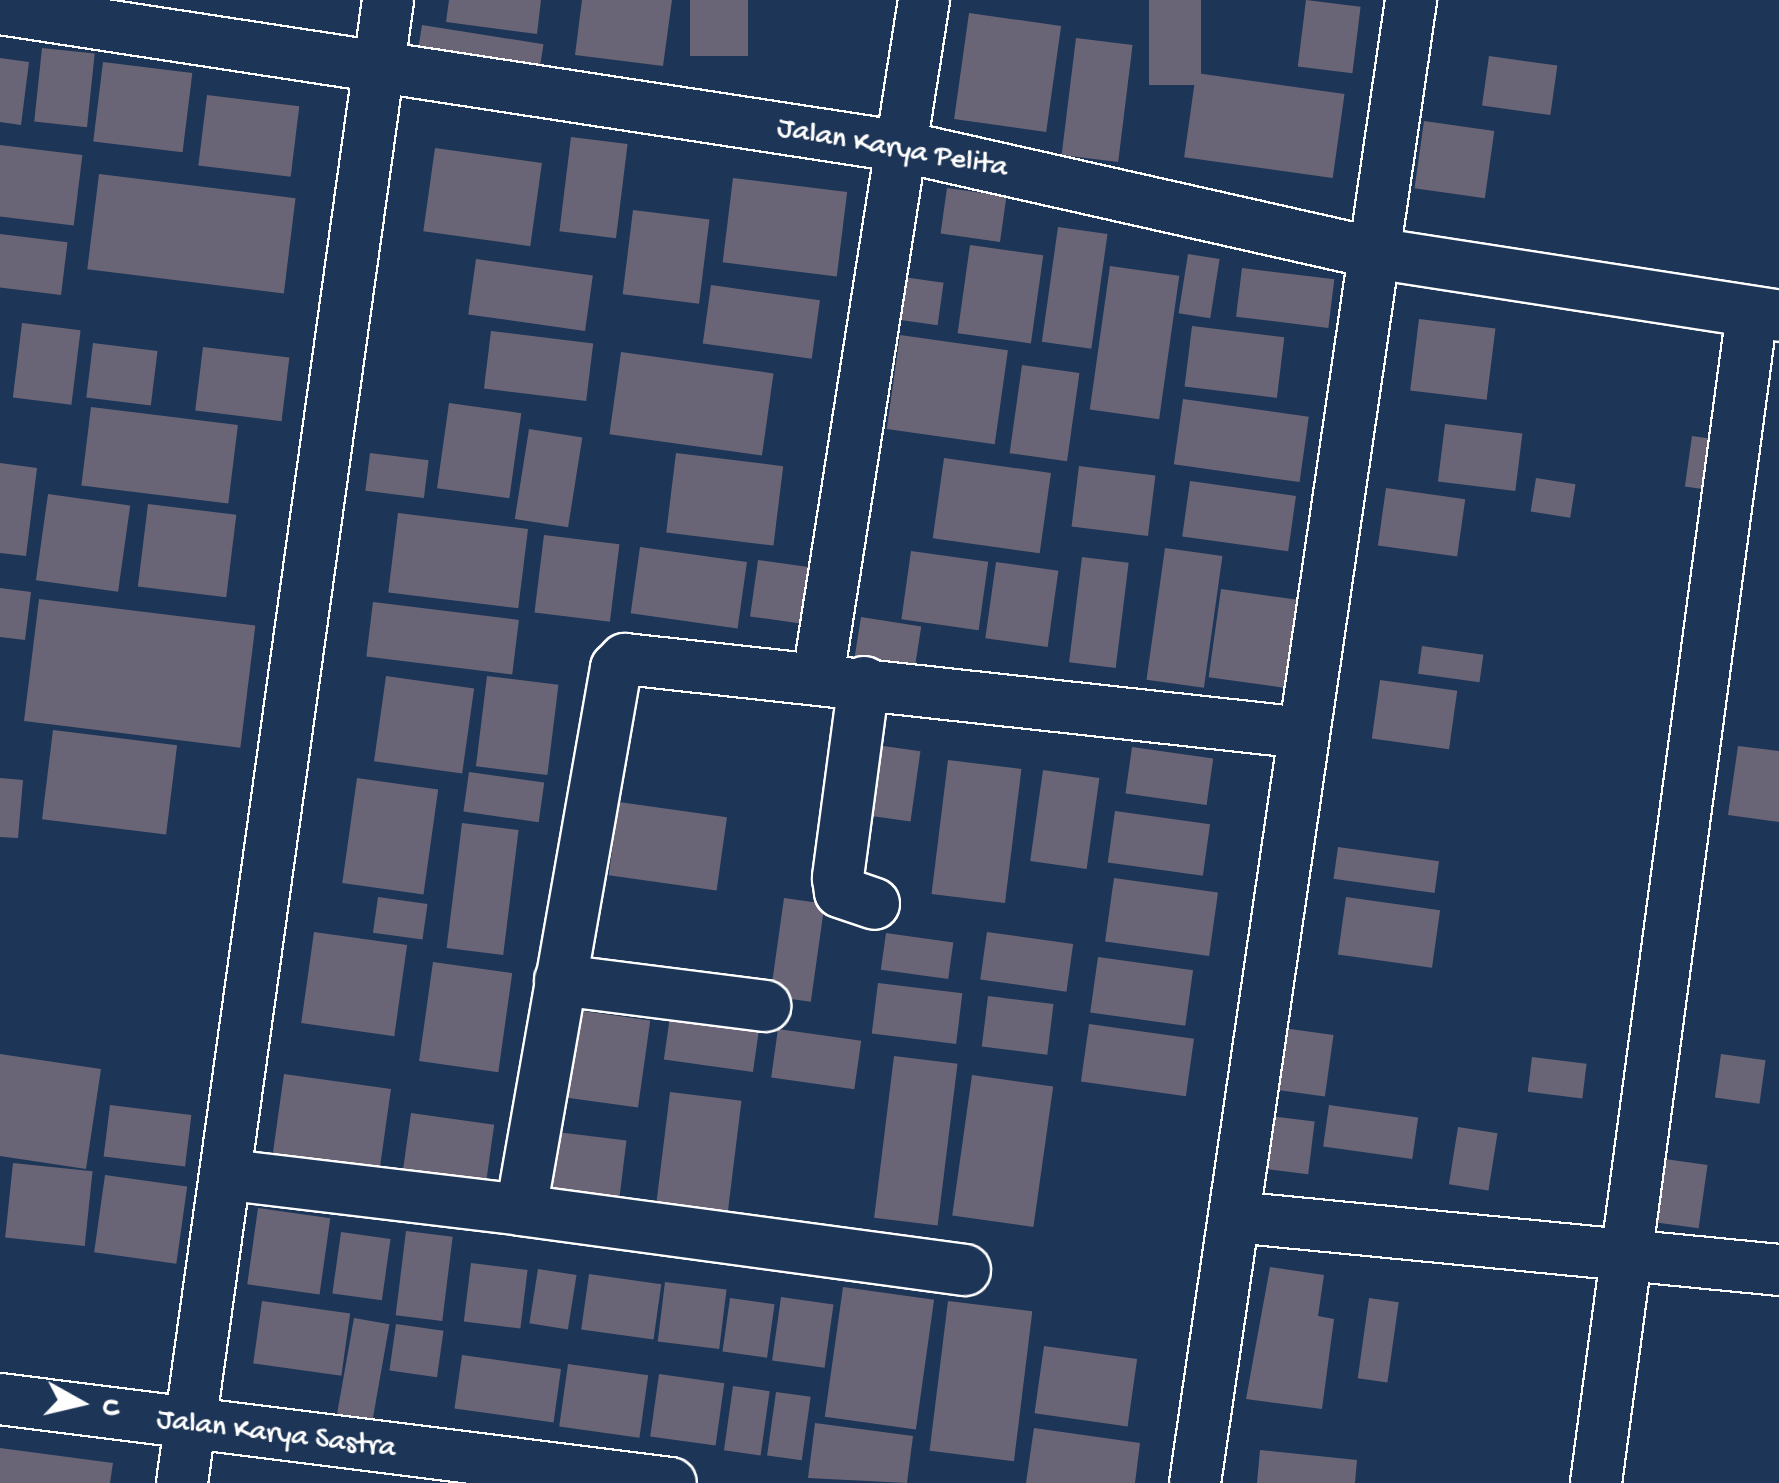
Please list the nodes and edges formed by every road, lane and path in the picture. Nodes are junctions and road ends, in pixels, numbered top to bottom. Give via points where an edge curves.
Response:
1 (388, 0) edge
2 (924, 0) edge
3 (1412, 0) edge
4 (0, 9) edge
5 (377, 73) junction
6 (904, 147) junction
7 (1374, 253) junction
8 (1766, 314) edge
9 (841, 679) junction
10 (1304, 733) junction
11 (874, 904) dead end
12 (560, 980) junction
13 (765, 1006) dead end
14 (229, 1175) junction
15 (520, 1210) junction
16 (1234, 1216) junction
17 (1626, 1248) junction
18 (965, 1270) dead end
19 (1779, 1270) edge
20 (0, 1399) edge
21 (190, 1426) junction
22 (507, 1475) edge
23 (182, 1483) edge
24 (671, 1483) edge
25 (1195, 1483) edge
26 (1596, 1483) edge

1 - 5 street
2 - 6 street
3 - 7 street
4 - 5 street, Jalan Karya Pelita
5 - 6 street, Jalan Karya Pelita
5 - 14 street
6 - 7 street, Jalan Karya Pelita
6 - 9 street
7 - 8 street, Jalan Karya Pelita
7 - 10 street
8 - 17 street
9 - 10 street
9 - 11 street via 840,892
9 - 12 street via 618,664
10 - 16 street
12 - 13 street
12 - 15 street
14 - 15 street
14 - 21 street
15 - 18 street
16 - 17 street
16 - 25 street
17 - 19 street
17 - 26 street
20 - 21 street, Jalan Karya Sastra
21 - 22 street, Jalan Karya Sastra
21 - 23 street
22 - 24 street, Jalan Karya Sastra

